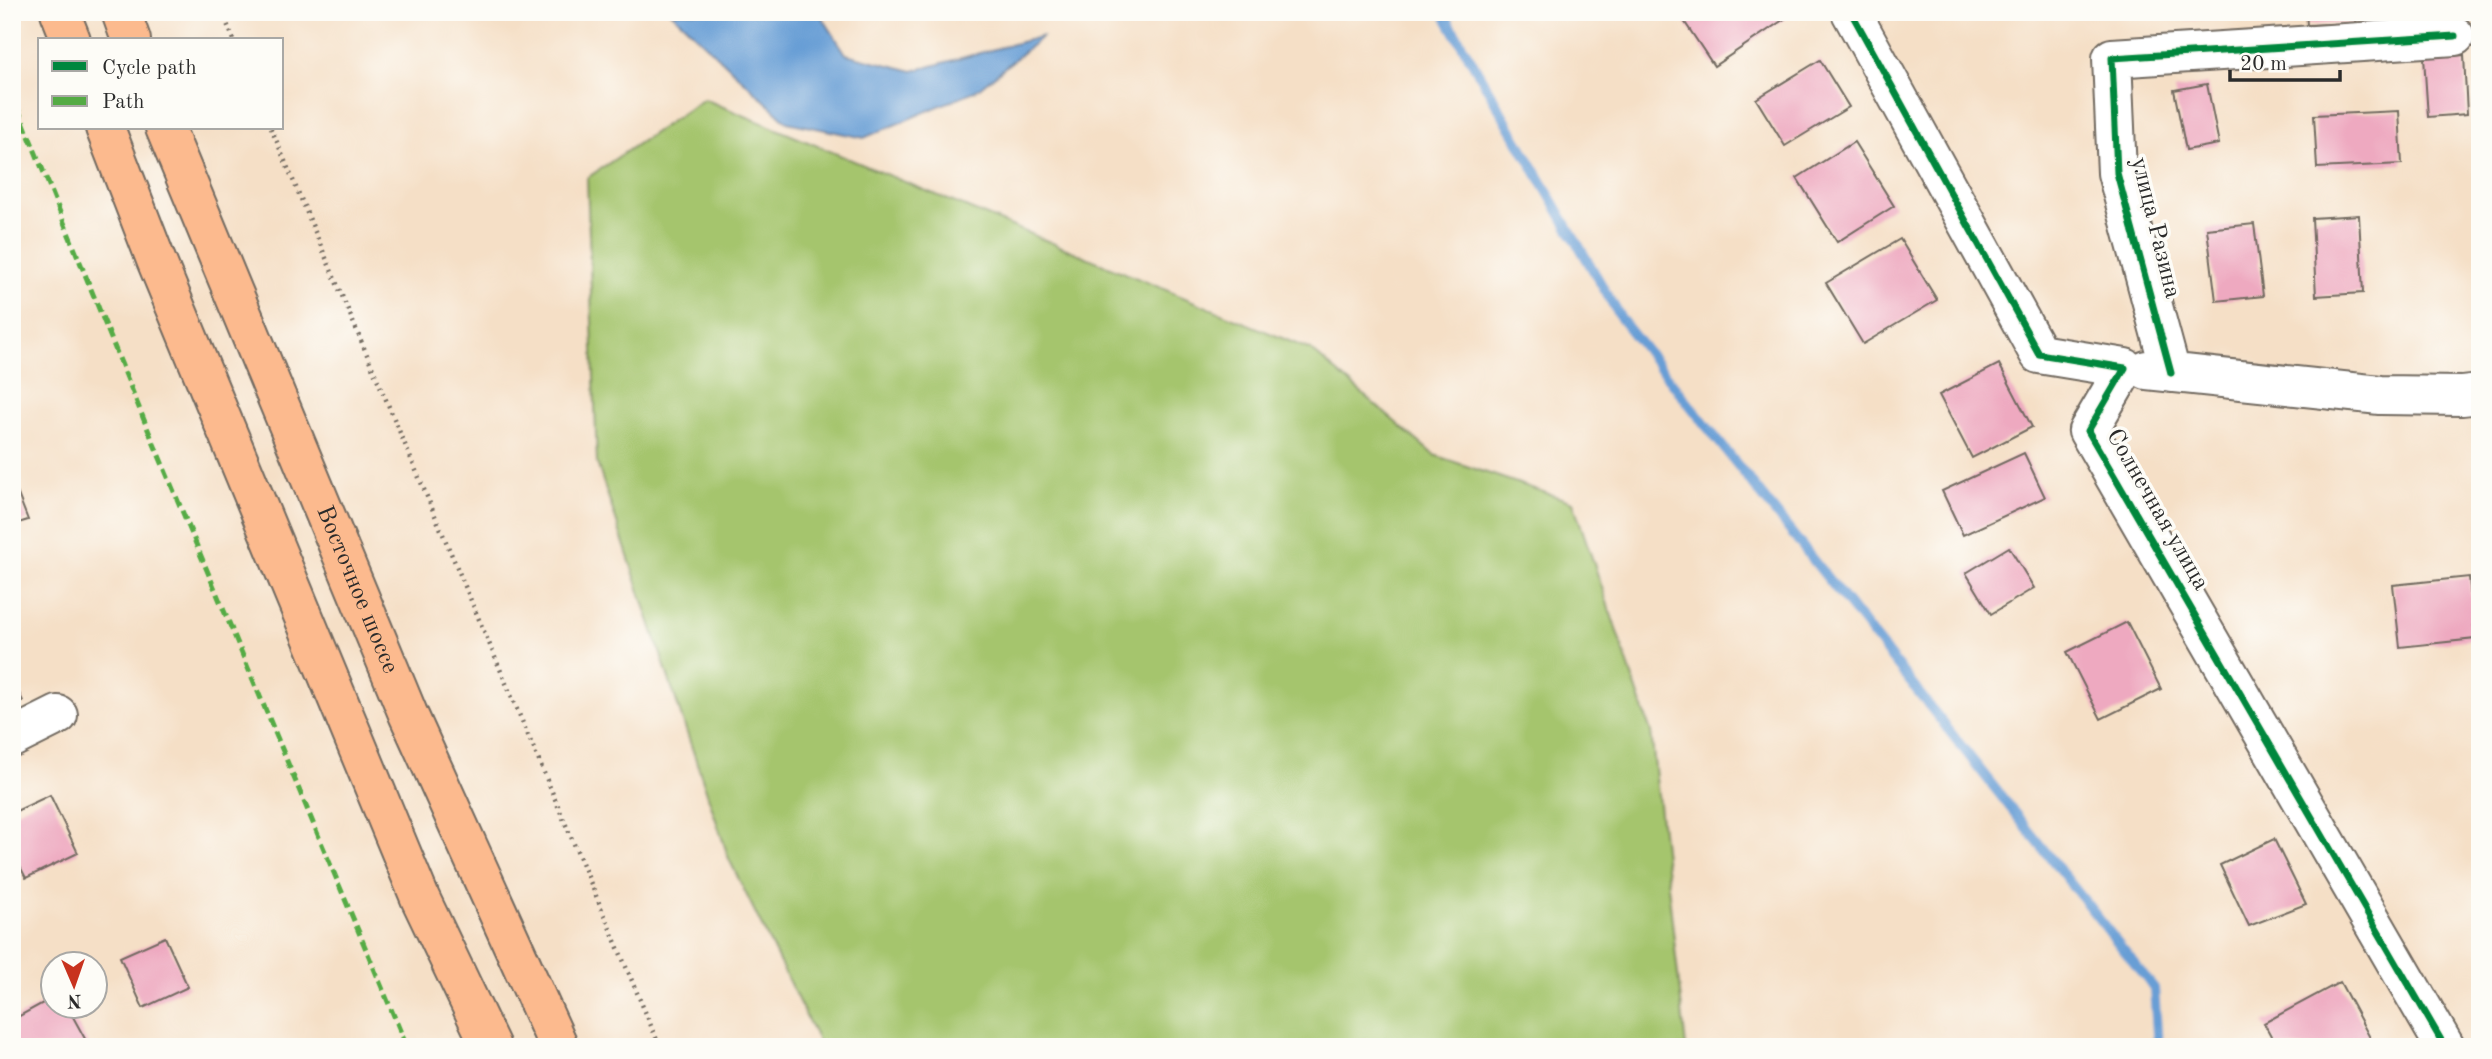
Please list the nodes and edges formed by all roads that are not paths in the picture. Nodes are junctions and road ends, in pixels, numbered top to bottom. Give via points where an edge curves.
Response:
1 (60, 12) edge
2 (121, 12) edge
3 (1851, 12) edge
4 (2455, 36) dead end
5 (70, 38) edge
6 (130, 38) edge
7 (106, 130) edge
8 (166, 130) edge
9 (2125, 368) junction
10 (2171, 373) junction
11 (2480, 394) edge
12 (58, 715) dead end
13 (12, 738) edge
14 (491, 1047) edge
15 (559, 1047) edge
16 (2445, 1047) edge

1 - 5 highway
2 - 6 highway
3 - 9 street via 2039,354
4 - 10 street, улица Разина via 2112,58 2117,173
7 - 14 highway via 420,898
8 - 15 highway, Восточное шоссе via 408,714
9 - 10 street
9 - 16 street, Солнечная улица via 2088,431
10 - 11 street via 2380,395
12 - 13 street

